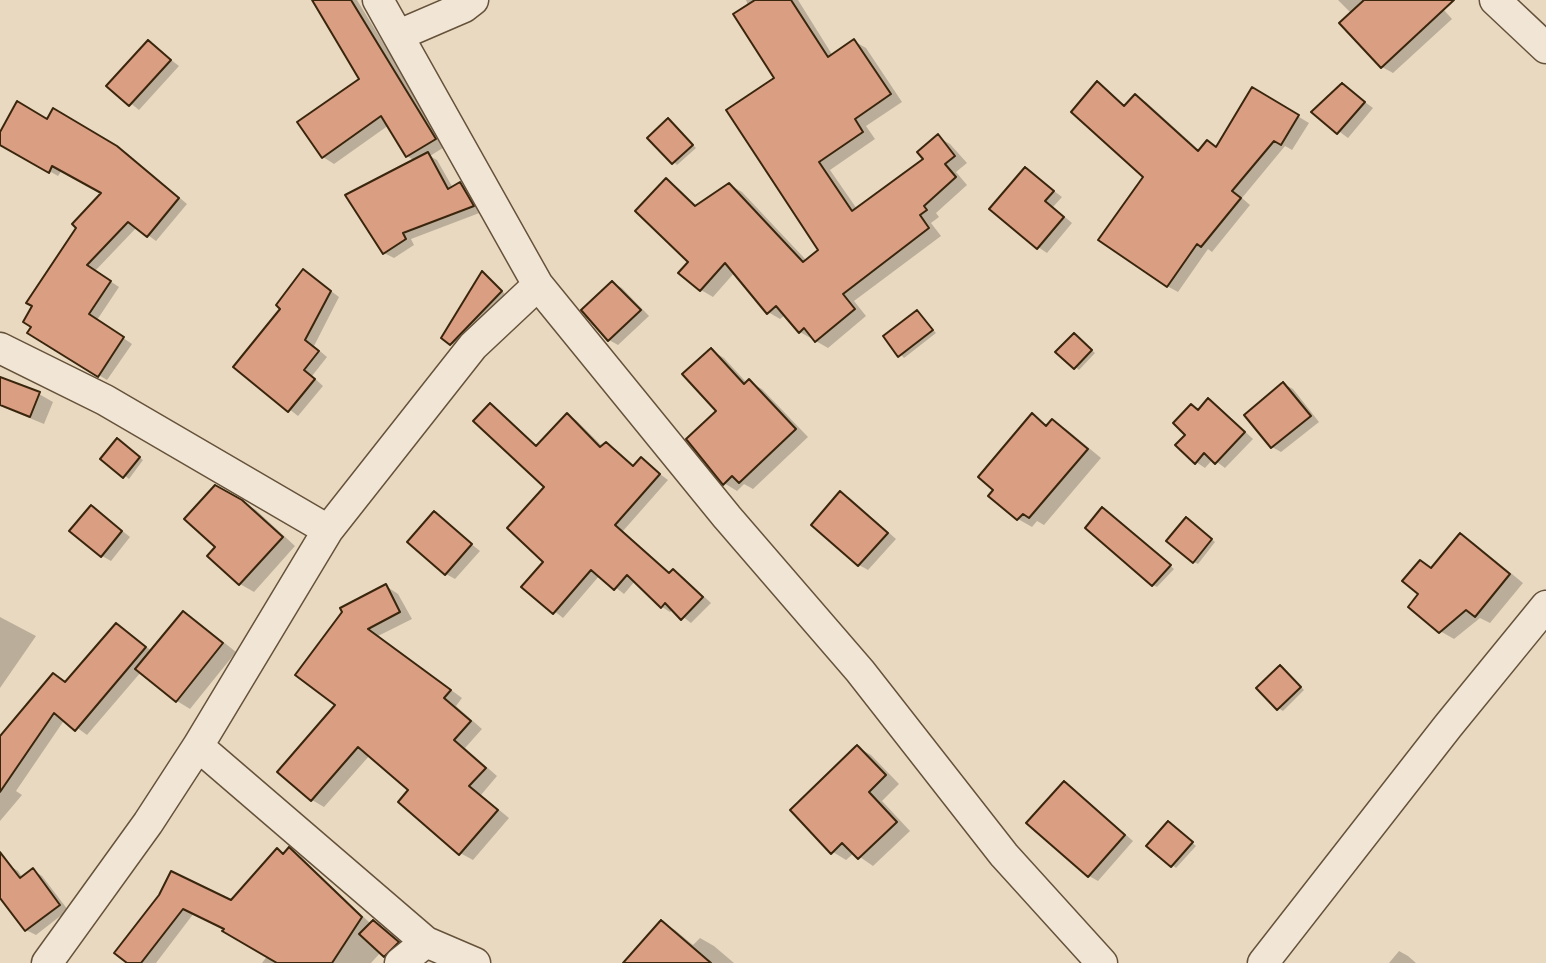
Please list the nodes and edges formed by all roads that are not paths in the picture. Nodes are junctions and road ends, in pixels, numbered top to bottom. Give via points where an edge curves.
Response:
1 (378, 0) edge
2 (473, 0) edge
3 (1495, 0) edge
4 (398, 35) junction
5 (1546, 48) edge
6 (538, 285) junction
7 (0, 348) edge
8 (328, 530) junction
9 (1546, 606) edge
10 (198, 746) junction
11 (426, 942) junction
12 (47, 963) edge
13 (400, 963) edge
14 (475, 963) edge
15 (1102, 963) edge
16 (1263, 963) edge

1 - 4 street
2 - 4 street
3 - 5 street
4 - 6 street
6 - 8 street via 473,346
6 - 15 street via 860,671 1004,855
7 - 8 street via 105,400
8 - 10 street
9 - 16 street
10 - 11 street
10 - 12 street
11 - 13 street
11 - 14 street

